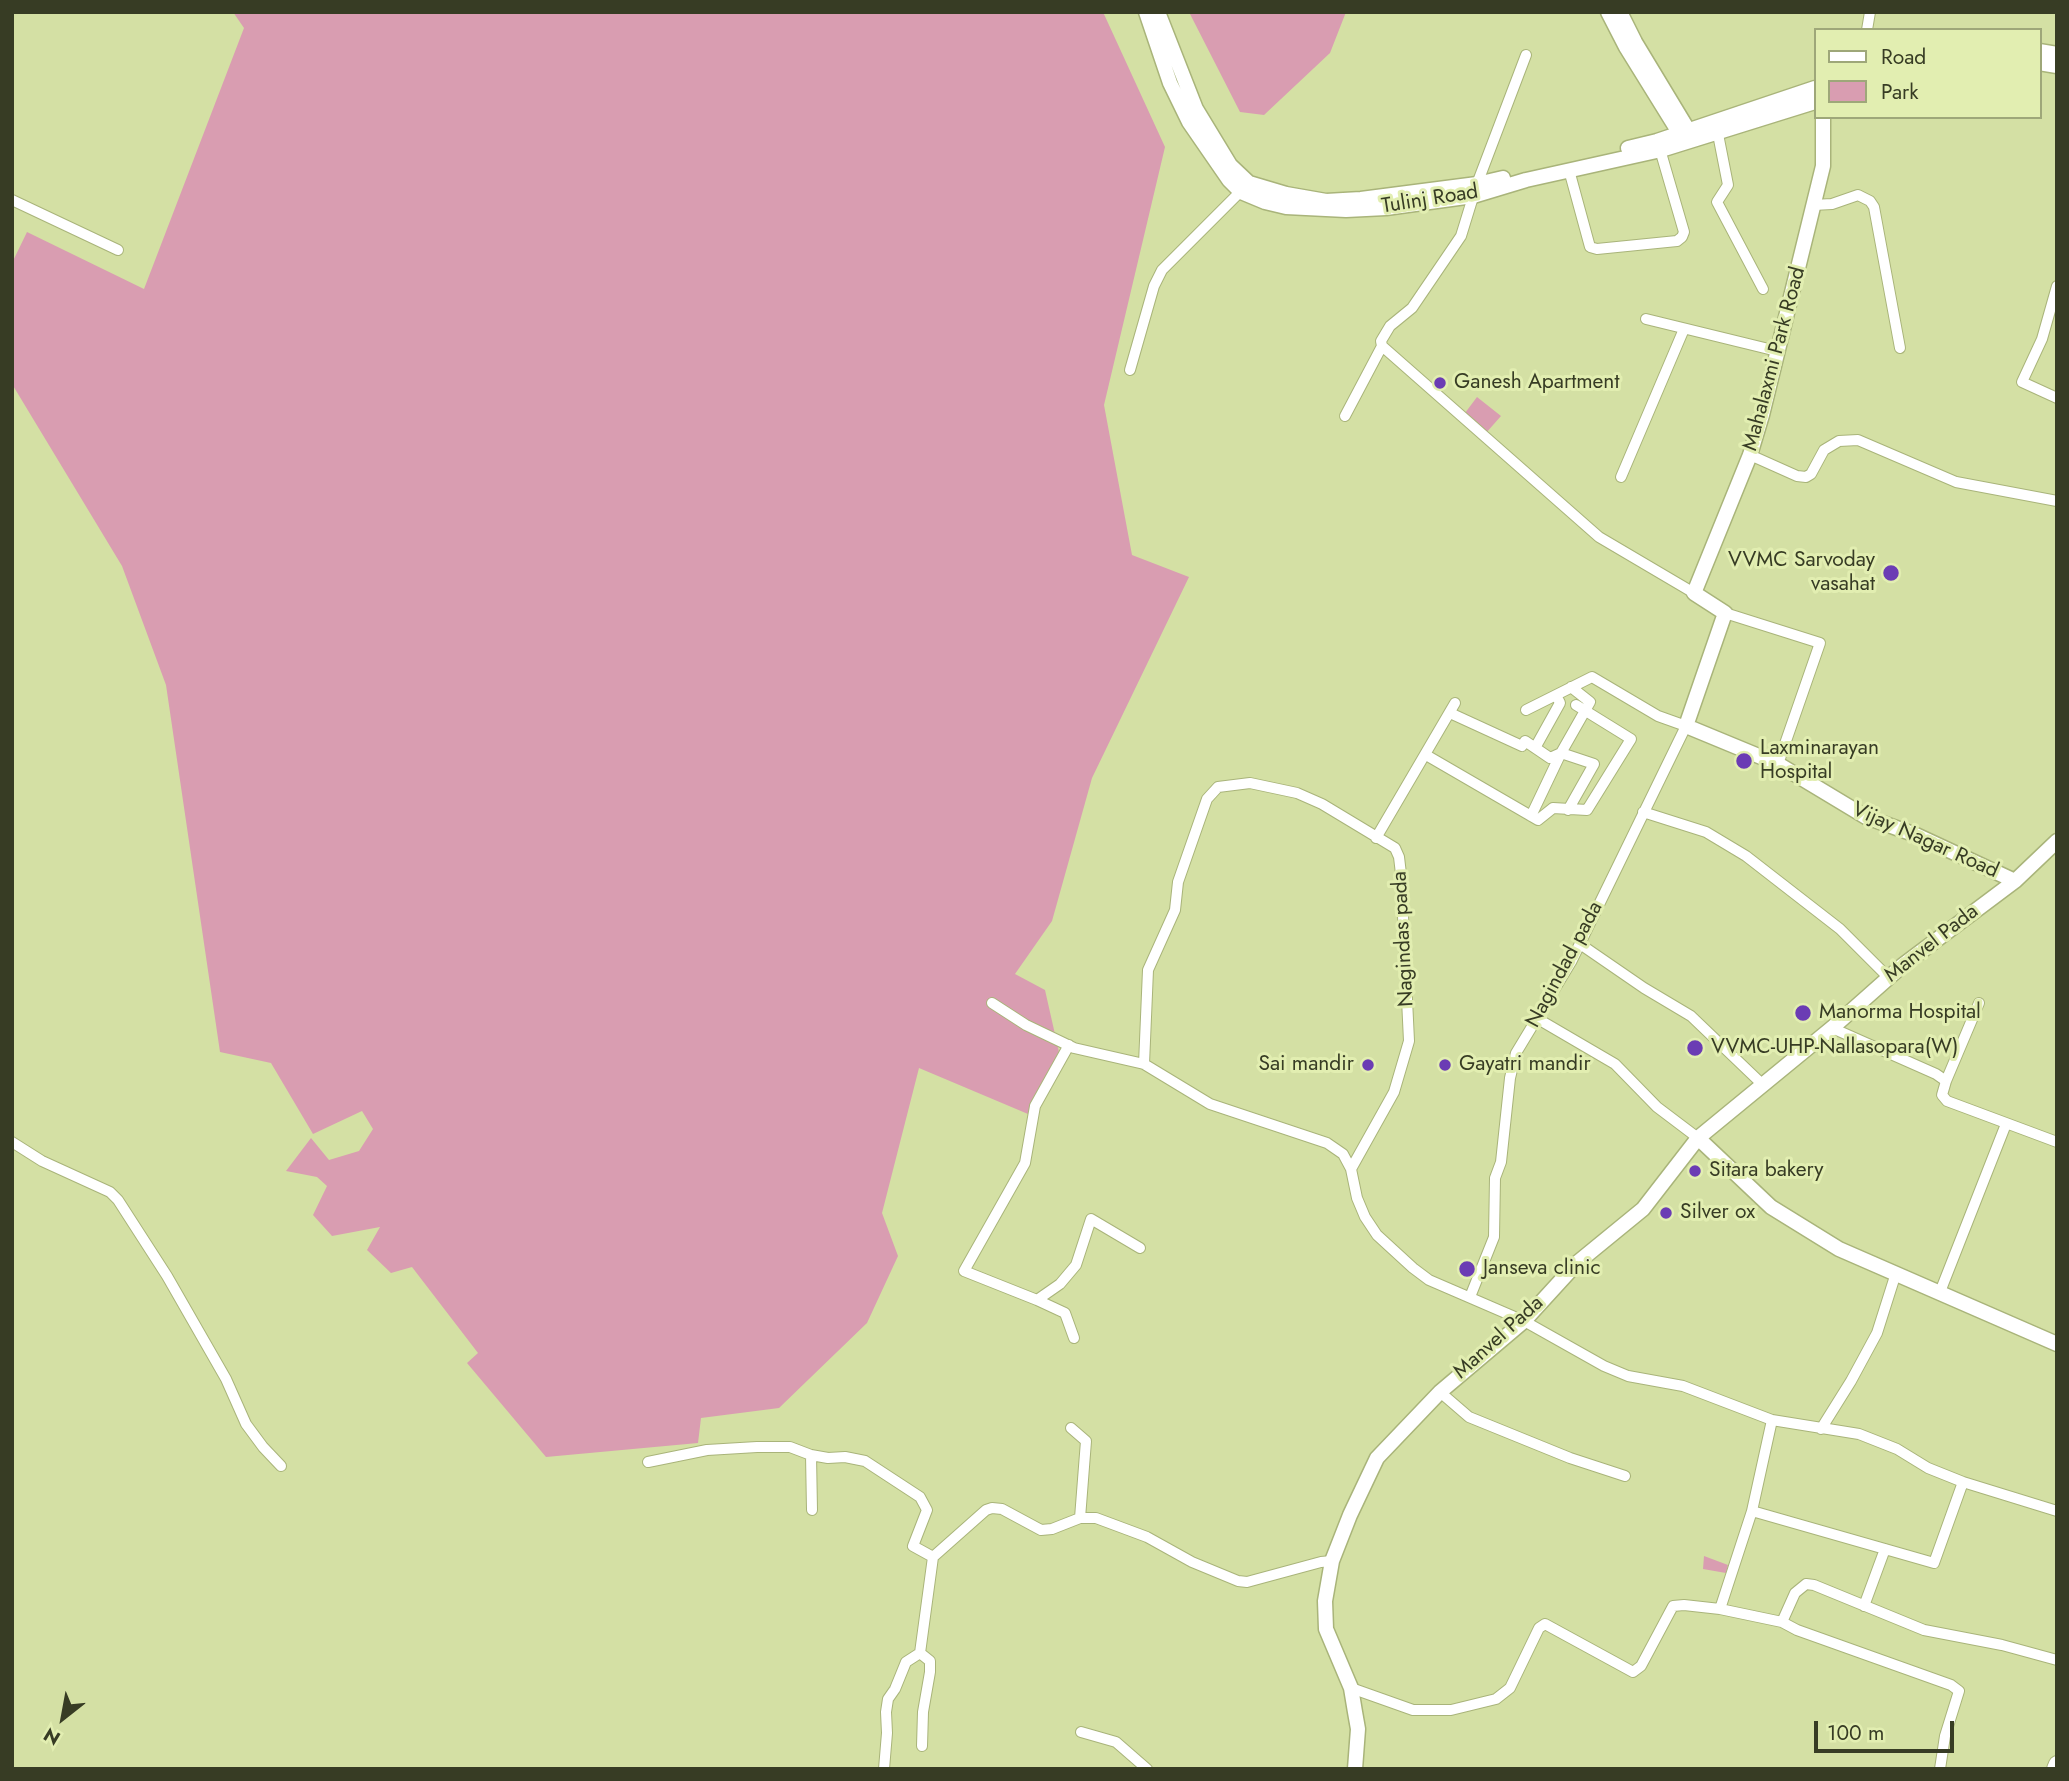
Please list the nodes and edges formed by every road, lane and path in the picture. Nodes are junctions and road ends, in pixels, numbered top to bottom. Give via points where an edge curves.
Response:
1 (1146, 12) edge
2 (1158, 12) edge
3 (1608, 12) edge
4 (1620, 12) edge
5 (1526, 55) dead end
6 (1814, 88) edge
7 (1814, 102) edge
8 (1823, 119) edge
9 (1717, 128) junction
10 (1687, 137) junction
11 (1659, 145) junction
12 (1569, 170) junction
13 (1245, 187) junction
14 (1475, 190) junction
15 (12, 200) edge
16 (1813, 205) junction
17 (118, 250) dead end
18 (2057, 286) edge
19 (1763, 289) dead end
20 (1646, 319) dead end
21 (1684, 329) junction
22 (1382, 346) junction
23 (1899, 348) dead end
24 (1777, 351) junction
25 (1130, 370) dead end
26 (2057, 398) edge
27 (1345, 416) dead end
28 (1750, 456) junction
29 (1621, 477) dead end
30 (2057, 501) edge
31 (1694, 593) junction
32 (1725, 613) junction
33 (1572, 687) junction
34 (1556, 695) junction
35 (1580, 708) junction
36 (1525, 710) dead end
37 (1686, 726) junction
38 (1535, 747) junction
39 (1561, 753) junction
40 (1426, 755) junction
41 (1778, 764) junction
42 (1569, 810) junction
43 (1643, 812) junction
44 (1531, 816) junction
45 (1376, 838) junction
46 (2057, 841) edge
47 (2015, 881) junction
48 (1580, 944) junction
49 (1888, 977) junction
50 (992, 1003) dead end
51 (1979, 1003) dead end
52 (1538, 1019) junction
53 (1832, 1028) junction
54 (1069, 1045) junction
55 (1144, 1063) junction
56 (1946, 1081) junction
57 (1762, 1084) junction
58 (2006, 1124) junction
59 (1698, 1138) junction
60 (12, 1142) edge
61 (2057, 1142) edge
62 (1351, 1169) junction
63 (1140, 1248) dead end
64 (1896, 1273) junction
65 (1940, 1292) junction
66 (1470, 1297) junction
67 (1037, 1300) junction
68 (1524, 1321) junction
69 (1074, 1338) dead end
70 (2057, 1344) edge
71 (1440, 1392) junction
72 (1772, 1420) junction
73 (1071, 1429) dead end
74 (1821, 1429) junction
75 (811, 1455) junction
76 (648, 1462) dead end
77 (281, 1466) dead end
78 (1625, 1476) dead end
79 (1963, 1482) junction
80 (812, 1510) dead end
81 (1752, 1510) junction
82 (2057, 1511) edge
83 (1080, 1518) junction
84 (1885, 1549) junction
85 (933, 1557) junction
86 (1332, 1561) junction
87 (1864, 1606) junction
88 (1720, 1609) junction
89 (1782, 1622) junction
90 (920, 1653) junction
91 (2057, 1660) edge
92 (1351, 1688) junction
93 (1081, 1732) dead end
94 (922, 1746) dead end
95 (884, 1769) edge
96 (1147, 1769) edge
97 (1355, 1769) edge
98 (1940, 1769) edge

1 - 13 main road via 1189,122 1229,180
2 - 13 main road via 1196,109
3 - 10 main road
4 - 10 main road
5 - 14 street
6 - 9 main road, Tulinj Road
7 - 9 main road, Tulinj Road
8 - 16 main road, Mahalaxmi Park Road via 1823,166
9 - 10 main road, Tulinj Road
9 - 19 street via 1728,185 1717,202
10 - 11 main road, Tulinj Road
11 - 12 main road, Tulinj Road
11 - 12 street via 1684,232 1677,241 1590,247
11 - 14 main road, Tulinj Road
12 - 14 main road, Tulinj Road
13 - 14 main road, Tulinj Road via 1326,201
13 - 25 street via 1162,270
14 - 22 street via 1456,244 1412,307 1390,326
15 - 17 street
16 - 23 street via 1858,195 1874,207
16 - 24 main road, Mahalaxmi Park Road
18 - 26 street via 2042,339 2022,382
20 - 21 street
21 - 24 street
21 - 29 street
22 - 27 street
22 - 31 street via 1599,537
24 - 28 main road, Mahalaxmi Park Road
28 - 30 street via 1806,477 1824,450 1839,441 1858,440 1956,482
28 - 31 main road, Mahalaxmi Park Road
31 - 32 main road
32 - 37 main road
32 - 41 street via 1820,643
33 - 34 street
33 - 35 street via 1590,702
33 - 37 street via 1592,677 1658,716
34 - 36 street
34 - 38 street via 1560,703
35 - 39 street
35 - 42 street via 1631,739 1587,810
37 - 41 main road, Vijay Nagar Road
37 - 43 street, Nagindad pada
38 - 39 street via 1550,758
38 - 40 street via 1525,741 1521,746 1453,708
39 - 42 street via 1594,764
39 - 44 street
40 - 44 street
40 - 45 street
41 - 47 main road, Vijay Nagar Road via 1866,817
42 - 44 street via 1553,808 1538,820
43 - 48 street, Nagindad pada
43 - 49 street via 1706,832 1745,856 1840,929
45 - 55 street, Nagindas pada via 1297,793 1250,783 1218,787 1207,799 1178,882 1175,910 1148,970
45 - 62 street, Nagindas pada via 1395,848 1399,857 1409,1041 1394,1092
46 - 47 main road, Manvel Pada
47 - 49 main road, Manvel Pada
48 - 52 street, Nagindad pada
48 - 57 street via 1691,1016
49 - 53 main road, Manvel Pada
50 - 54 street
51 - 56 street
52 - 59 street via 1615,1064 1657,1107
52 - 66 street, Nagindad pada via 1517,1053 1510,1077 1495,1178 1493,1237
53 - 56 street
53 - 57 main road, Manvel Pada
54 - 55 street
54 - 67 street via 1035,1106 1025,1163 964,1271
55 - 62 street via 1210,1104 1327,1143 1343,1154
56 - 58 street via 1944,1100
57 - 59 main road, Manvel Pada
58 - 61 street
58 - 65 street
59 - 64 main road via 1772,1207 1839,1249
59 - 68 main road, Manvel Pada via 1643,1209 1577,1263
60 - 77 street via 118,1200 167,1276 246,1424
62 - 66 street via 1357,1198 1377,1235 1429,1280
63 - 67 street via 1091,1219 1076,1265
64 - 65 main road
64 - 74 street via 1877,1334
65 - 70 main road
66 - 68 street
67 - 69 street via 1065,1313
68 - 71 main road, Manvel Pada
68 - 72 street via 1621,1374 1683,1386
71 - 78 street via 1469,1417
71 - 86 main road, Manvel Pada via 1377,1458
72 - 74 street
72 - 81 street
73 - 83 street via 1086,1441
74 - 79 street via 1859,1434 1897,1448 1928,1468
75 - 76 street via 790,1447 757,1447 707,1450
75 - 80 street
75 - 85 street via 865,1461 920,1497 928,1510 913,1546
79 - 82 street
79 - 84 street via 1934,1563
81 - 84 street
81 - 88 street
83 - 85 street via 1041,1530 992,1508
83 - 86 street via 1096,1518 1147,1537 1238,1581
84 - 87 street
85 - 90 street
86 - 92 main road, Manvel Pada via 1326,1629
87 - 89 street via 1806,1584 1795,1592
87 - 91 street via 1924,1630
88 - 89 street
88 - 92 street via 1673,1606 1641,1666 1633,1672 1545,1624 1510,1688 1496,1699 1451,1710 1412,1710
89 - 98 street via 1959,1691
90 - 94 street via 930,1661
90 - 95 street via 906,1662 888,1699
92 - 97 main road, Manvel Pada via 1359,1729
93 - 96 street via 1116,1742

